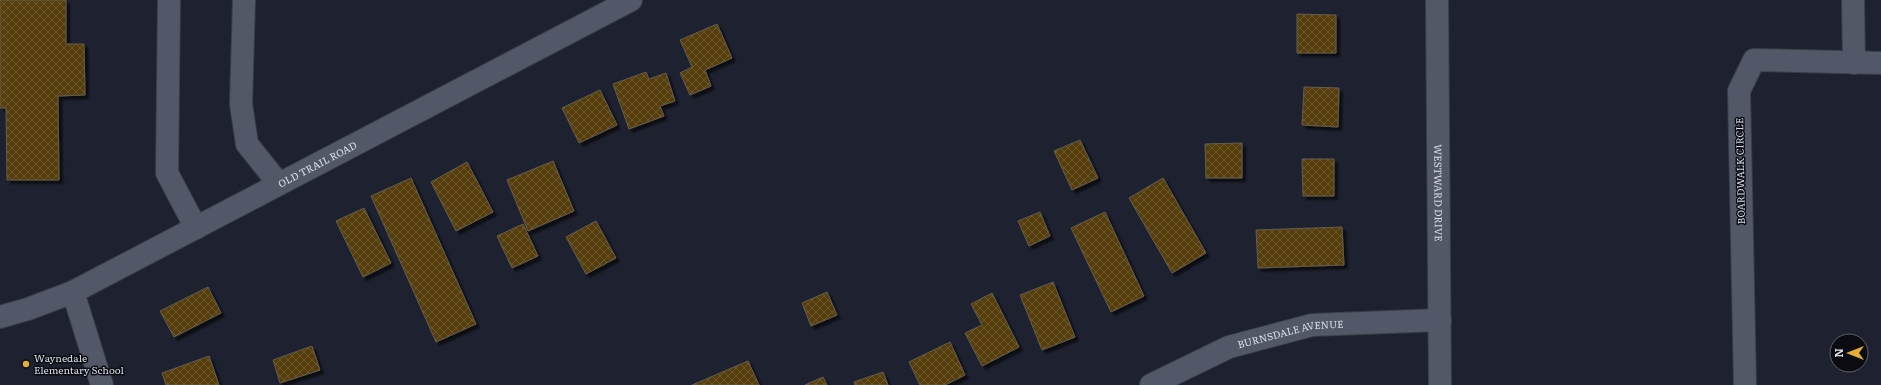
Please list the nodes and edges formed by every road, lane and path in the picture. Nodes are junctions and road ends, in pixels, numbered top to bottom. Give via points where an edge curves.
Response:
1 (170, 0) edge
2 (244, 0) edge
3 (631, 0) edge
4 (1437, 0) edge
5 (1853, 0) edge
6 (1854, 63) junction
7 (1881, 63) edge
8 (280, 184) junction
9 (196, 228) junction
10 (74, 292) junction
11 (0, 317) edge
12 (1440, 320) junction
13 (102, 385) edge
14 (1151, 385) edge
15 (1440, 385) edge
16 (1745, 385) edge

1 - 9 street via 167,173
2 - 8 street via 241,104 247,144
3 - 8 street, OLD TRAIL ROAD
4 - 12 street, WESTWARD DRIVE
5 - 6 street
6 - 7 street, BOARDWALK CIRCLE
6 - 16 street, BOARDWALK CIRCLE via 1754,60 1739,91
8 - 9 street, OLD TRAIL ROAD
9 - 10 street, OLD TRAIL ROAD
10 - 11 street, OLD TRAIL ROAD
10 - 13 street
12 - 14 street, BURNSDALE AVENUE via 1312,325 1229,347
12 - 15 street, WESTWARD DRIVE

